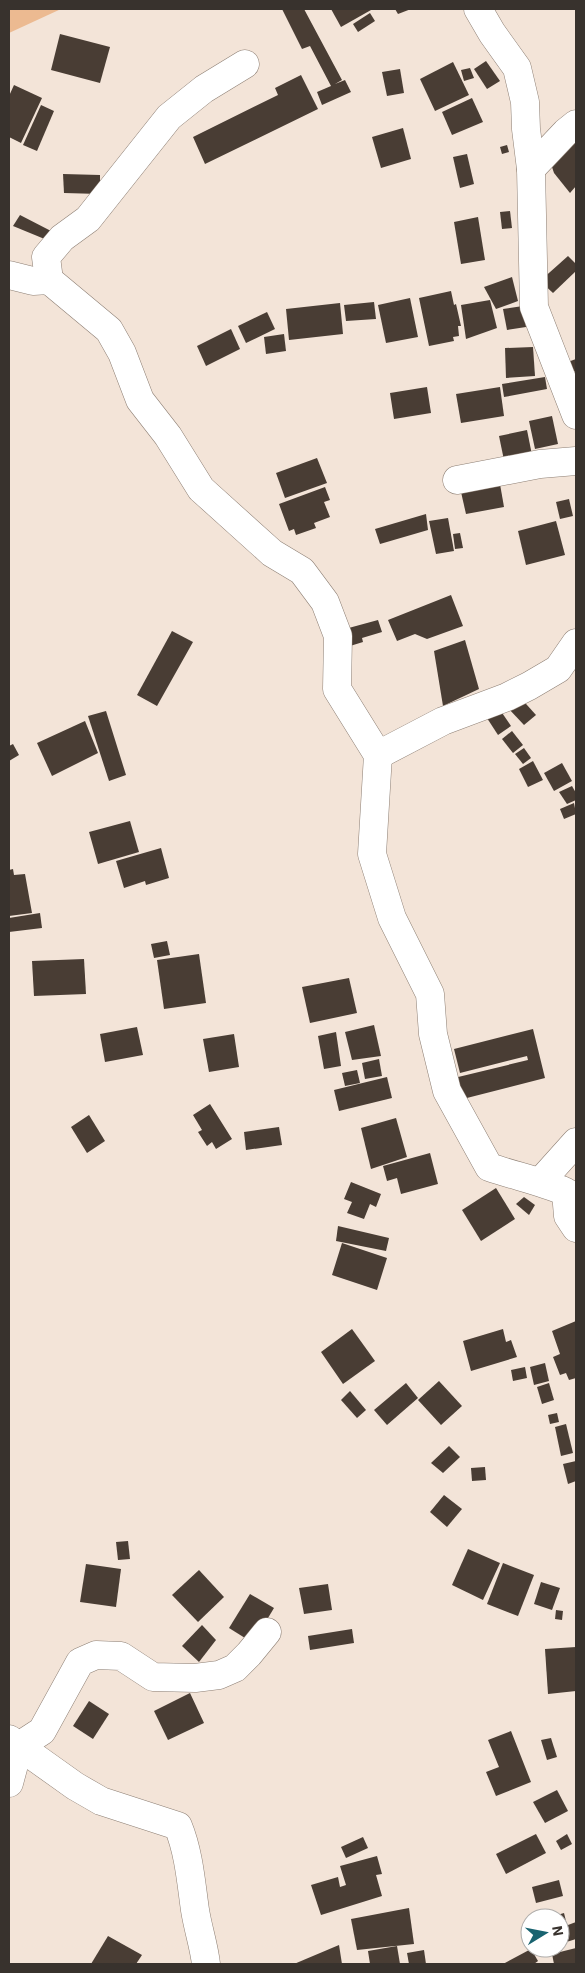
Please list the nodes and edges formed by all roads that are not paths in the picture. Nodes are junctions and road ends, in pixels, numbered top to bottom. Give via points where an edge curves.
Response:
1 (478, 9) edge
2 (245, 64) dead end
3 (576, 124) edge
4 (531, 169) junction
5 (9, 275) edge
6 (50, 280) junction
7 (576, 416) edge
8 (576, 461) edge
9 (456, 480) dead end
10 (576, 643) edge
11 (378, 755) junction
12 (576, 1142) edge
13 (541, 1181) junction
14 (576, 1228) edge
15 (267, 1632) dead end
16 (14, 1742) edge
17 (9, 1782) edge
18 (206, 1964) edge

1 - 4 street via 517,68 525,102
2 - 6 street via 204,89 169,117 88,219 62,238 46,257
3 - 4 street
4 - 7 street via 534,307
5 - 6 street via 33,281
6 - 11 street via 109,330 122,353 140,400 168,436 201,489 272,553 302,571 325,602 338,636 337,689
8 - 9 street via 540,464
10 - 11 street via 558,669 529,686 443,721
11 - 13 street via 372,854 392,918 430,994 433,1034 447,1091 489,1167
12 - 13 street
13 - 14 street via 566,1192 568,1216
15 - 16 street via 234,1668 219,1675 153,1677 121,1656 96,1655 80,1662 42,1731
16 - 17 street
16 - 18 street via 101,1802 178,1826 185,1841

